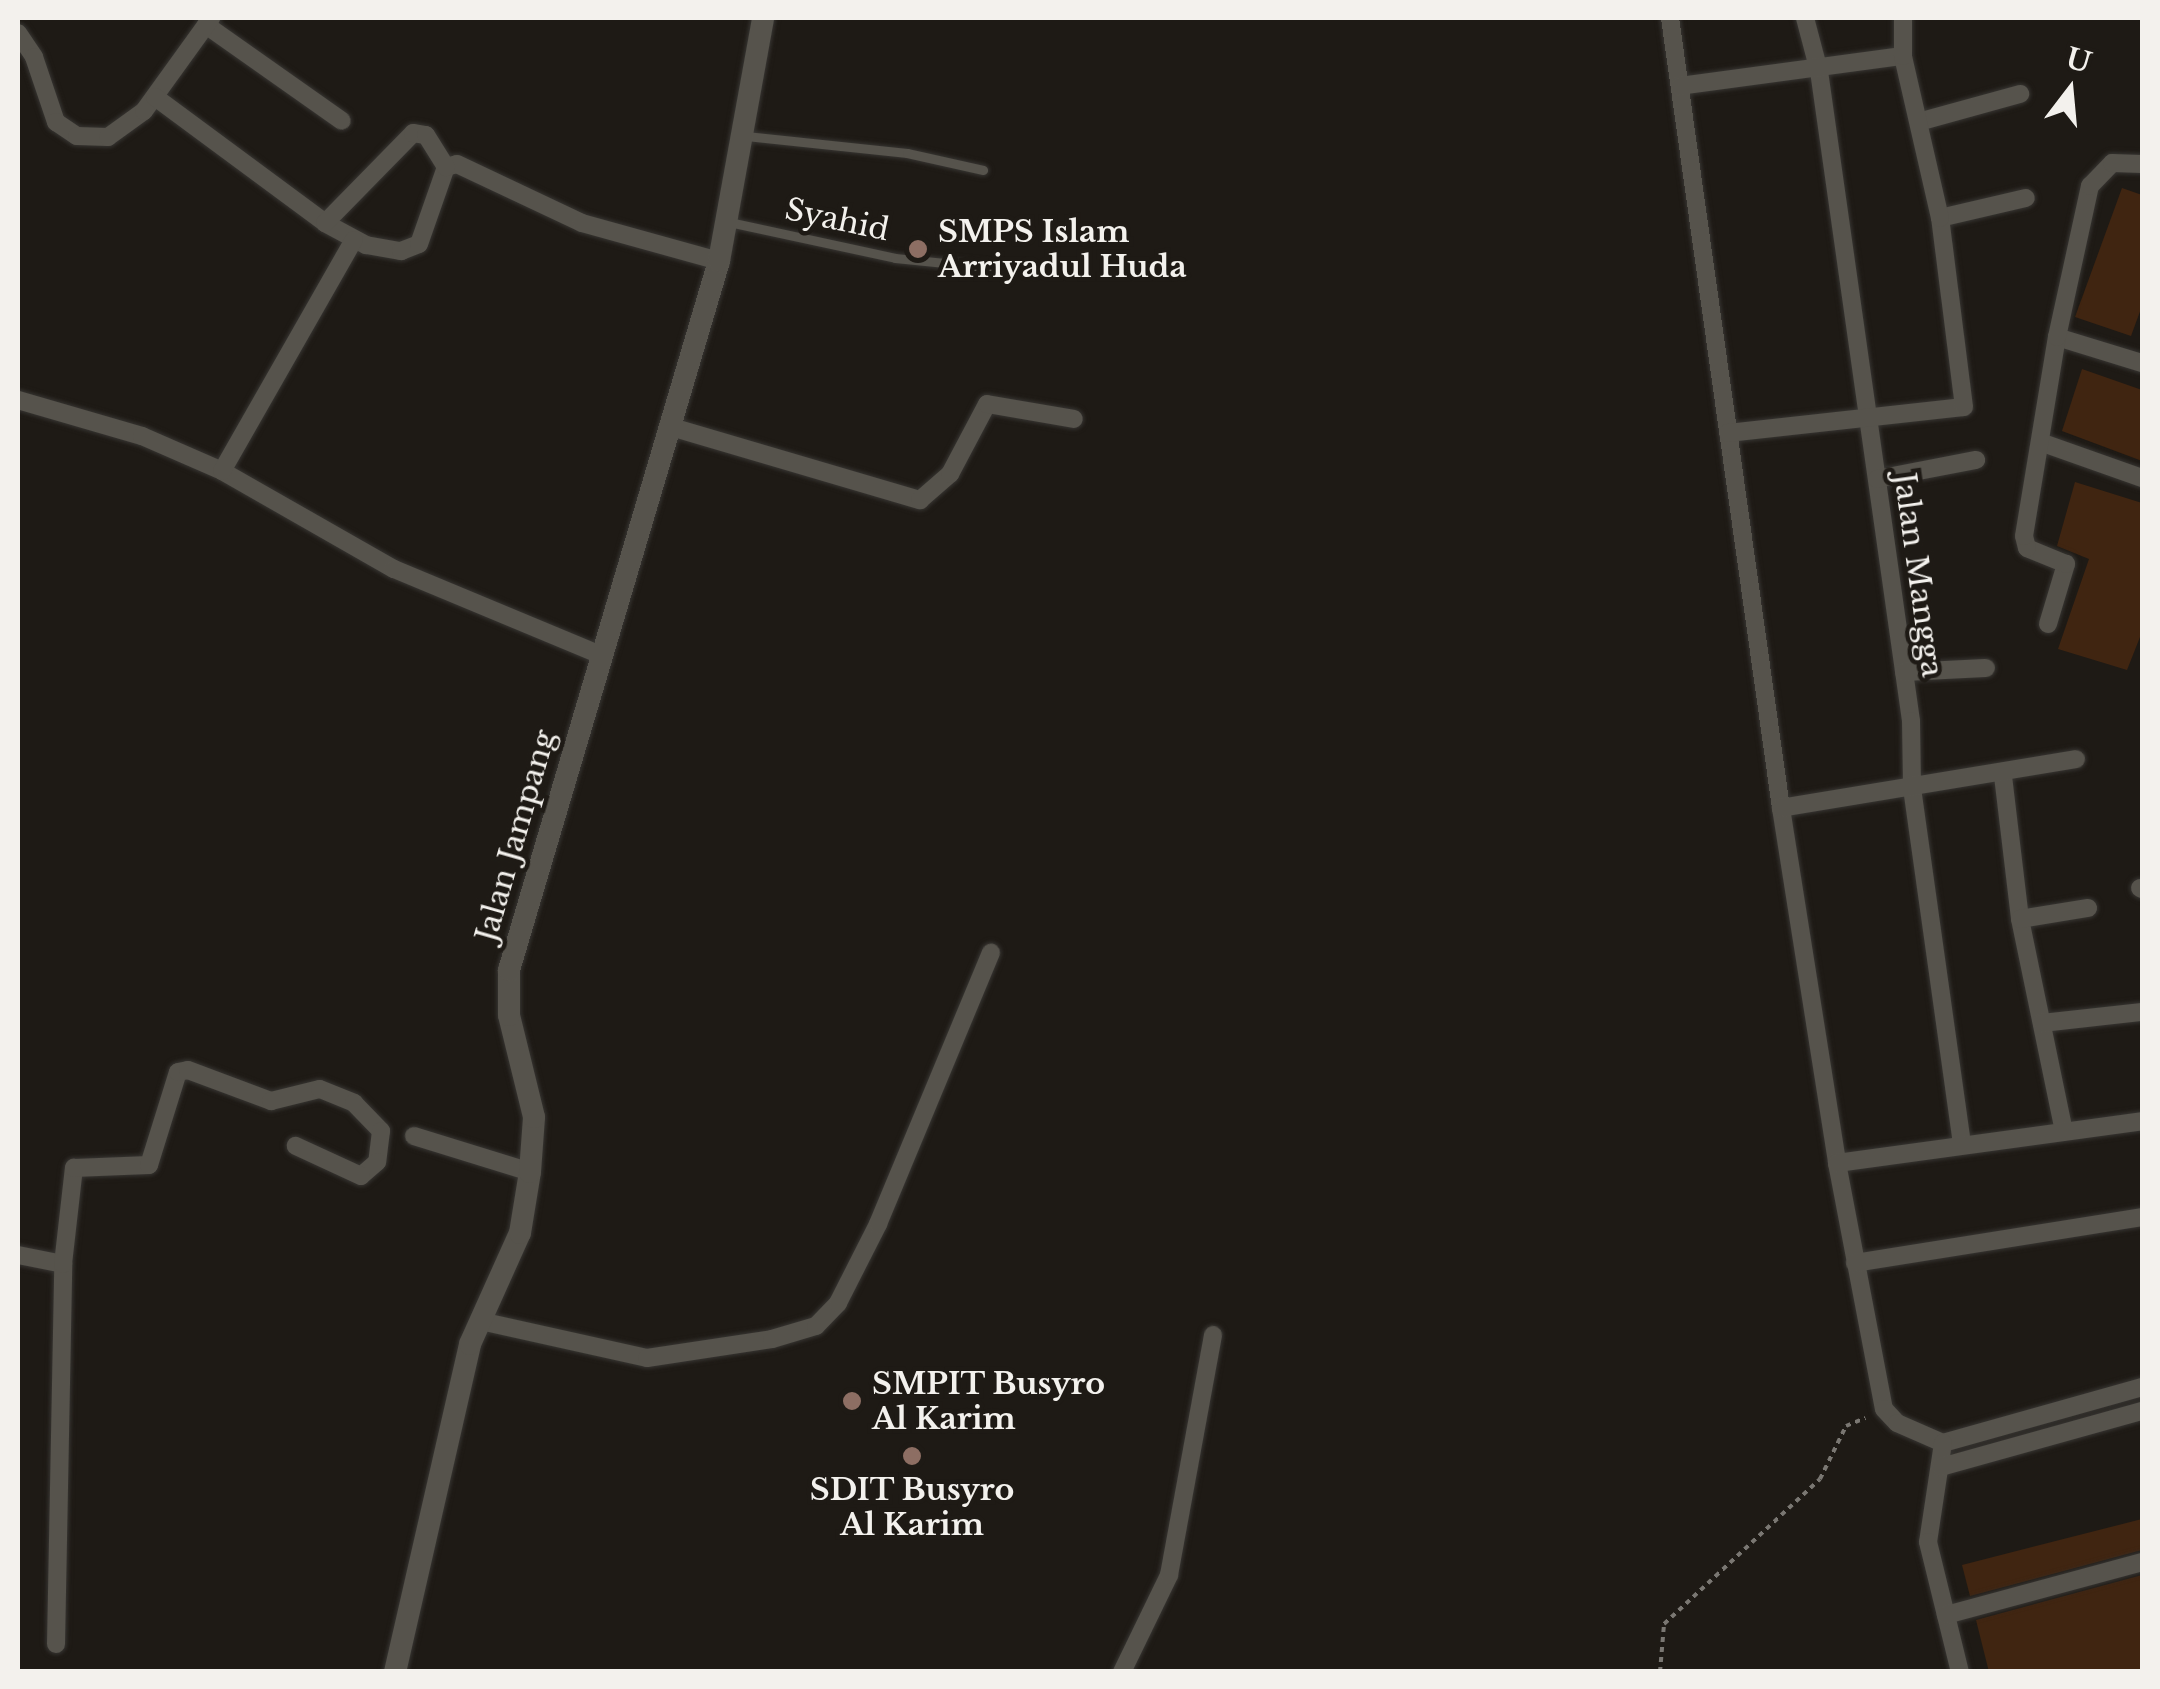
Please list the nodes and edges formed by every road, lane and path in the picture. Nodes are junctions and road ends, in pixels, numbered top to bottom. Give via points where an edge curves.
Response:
1 (763, 18) edge
2 (1670, 18) edge
3 (1805, 18) edge
4 (1902, 18) edge
5 (208, 21) edge
6 (18, 33) edge
7 (1903, 56) junction
8 (1819, 72) junction
9 (1680, 86) junction
10 (2020, 94) dead end
11 (155, 97) junction
12 (342, 121) dead end
13 (1922, 121) junction
14 (746, 136) junction
15 (2142, 164) edge
16 (446, 167) junction
17 (983, 170) dead end
18 (2026, 198) dead end
19 (1940, 218) junction
20 (325, 222) junction
21 (729, 222) junction
22 (354, 240) junction
23 (719, 261) junction
24 (995, 268) dead end
25 (2057, 336) junction
26 (2142, 362) edge
27 (18, 400) edge
28 (1074, 419) dead end
29 (1868, 421) junction
30 (668, 426) junction
31 (1728, 433) junction
32 (2043, 443) junction
33 (1976, 460) dead end
34 (222, 472) junction
35 (2142, 478) edge
36 (1876, 479) junction
37 (2048, 624) dead end
38 (602, 656) junction
39 (1986, 668) dead end
40 (1904, 672) junction
41 (2076, 759) dead end
42 (2003, 776) junction
43 (1912, 788) junction
44 (1781, 808) junction
45 (2088, 908) dead end
46 (2020, 919) junction
47 (990, 953) dead end
48 (2142, 1012) edge
49 (2042, 1023) junction
50 (2142, 1122) edge
51 (2064, 1131) junction
52 (414, 1136) dead end
53 (1962, 1143) junction
54 (296, 1146) dead end
55 (1837, 1163) junction
56 (530, 1172) junction
57 (2142, 1217) edge
58 (18, 1256) edge
59 (62, 1264) junction
60 (1854, 1264) junction
61 (484, 1322) junction
62 (1212, 1335) dead end
63 (2142, 1387) edge
64 (2142, 1411) edge
65 (1846, 1426) dead end
66 (1942, 1443) junction
67 (1941, 1467) junction
68 (2142, 1562) edge
69 (1946, 1615) junction
70 (56, 1644) dead end
71 (395, 1672) edge
72 (1122, 1672) edge
73 (1660, 1672) edge
74 (1960, 1672) edge

1 - 14 street, Jalan Jampang
2 - 9 street
3 - 8 street, Jalan Mangga
4 - 7 street
5 - 11 street
5 - 12 street
6 - 11 street via 34,57 56,122 68,133 108,136
7 - 8 street
7 - 13 street
8 - 9 street
8 - 29 street, Jalan Mangga
9 - 31 street
10 - 13 street
11 - 20 street
13 - 19 street
14 - 17 lane via 907,153
14 - 21 street, Jalan Jampang
15 - 25 street via 2112,163 2090,186
16 - 20 street via 426,135 413,134
16 - 22 street via 419,244 391,250
16 - 23 street via 468,166 582,223
18 - 19 street
19 - 29 street via 1964,407
20 - 22 street
21 - 23 street, Jalan Jampang
21 - 24 lane, Syahid via 896,258
22 - 34 street
23 - 30 street, Jalan Jampang
25 - 26 street
25 - 32 street
27 - 34 street via 125,430
28 - 30 street via 987,404 950,474 920,500
29 - 31 street
29 - 36 street, Jalan Mangga
30 - 38 street, Jalan Jampang
31 - 44 street
32 - 35 street
32 - 37 street via 2024,536 2027,548 2067,566
33 - 36 street
34 - 38 street via 394,569
36 - 40 street, Jalan Mangga
38 - 56 street, Jalan Jampang via 509,970 509,1015 534,1117
39 - 40 street
40 - 43 street, Jalan Mangga
41 - 42 street
42 - 43 street
42 - 46 street
43 - 44 street
43 - 53 street, Jalan Mangga
44 - 55 street
45 - 46 street
46 - 49 street
47 - 61 street via 878,1224 838,1303 816,1326 772,1340 648,1358
48 - 49 street
49 - 51 street
50 - 51 street
51 - 53 street
52 - 56 street
53 - 55 street
54 - 59 street via 361,1176 377,1162 381,1131 354,1103 320,1089 271,1101 224,1078 178,1072 149,1165 74,1168
55 - 60 street
56 - 61 street, Jalan Jampang via 520,1233
57 - 60 street
58 - 59 street
59 - 70 street
60 - 66 street via 1884,1409 1897,1423
61 - 71 street, Jalan Jampang via 470,1344
62 - 72 street via 1168,1575
63 - 66 street
64 - 67 street
65 - 73 path via 1820,1479 1664,1624
66 - 67 street
67 - 69 street via 1928,1542
68 - 69 street
69 - 74 street

